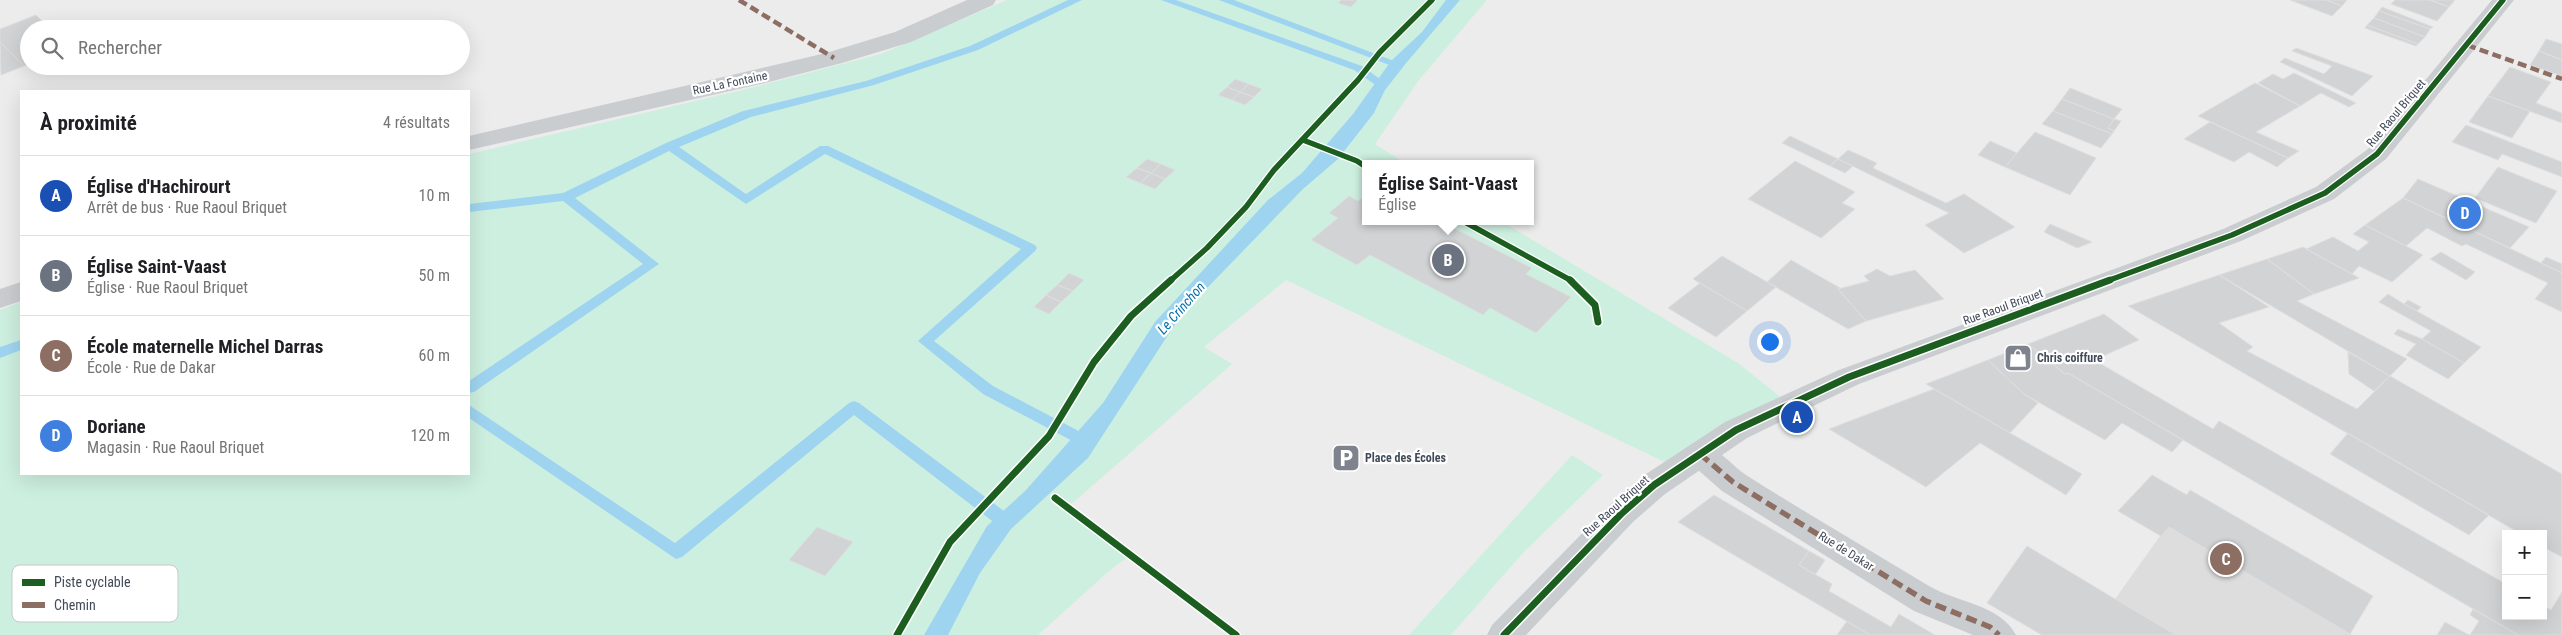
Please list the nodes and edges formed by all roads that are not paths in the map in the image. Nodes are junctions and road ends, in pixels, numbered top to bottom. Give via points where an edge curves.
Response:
1 (985, 0) edge
2 (2503, 0) edge
3 (470, 143) edge
4 (20, 292) edge
5 (0, 299) edge
6 (1700, 454) junction
7 (1504, 635) edge
8 (1999, 635) edge

1 - 3 street, Rue La Fontaine via 903,37 834,58
2 - 6 street, Rue Raoul Briquet via 2377,154 2325,193 2232,235 1849,376 1736,430
4 - 5 street
6 - 7 street, Rue Raoul Briquet via 1622,513
6 - 8 street, Rue de Dakar via 1734,482 1926,601 1990,627

